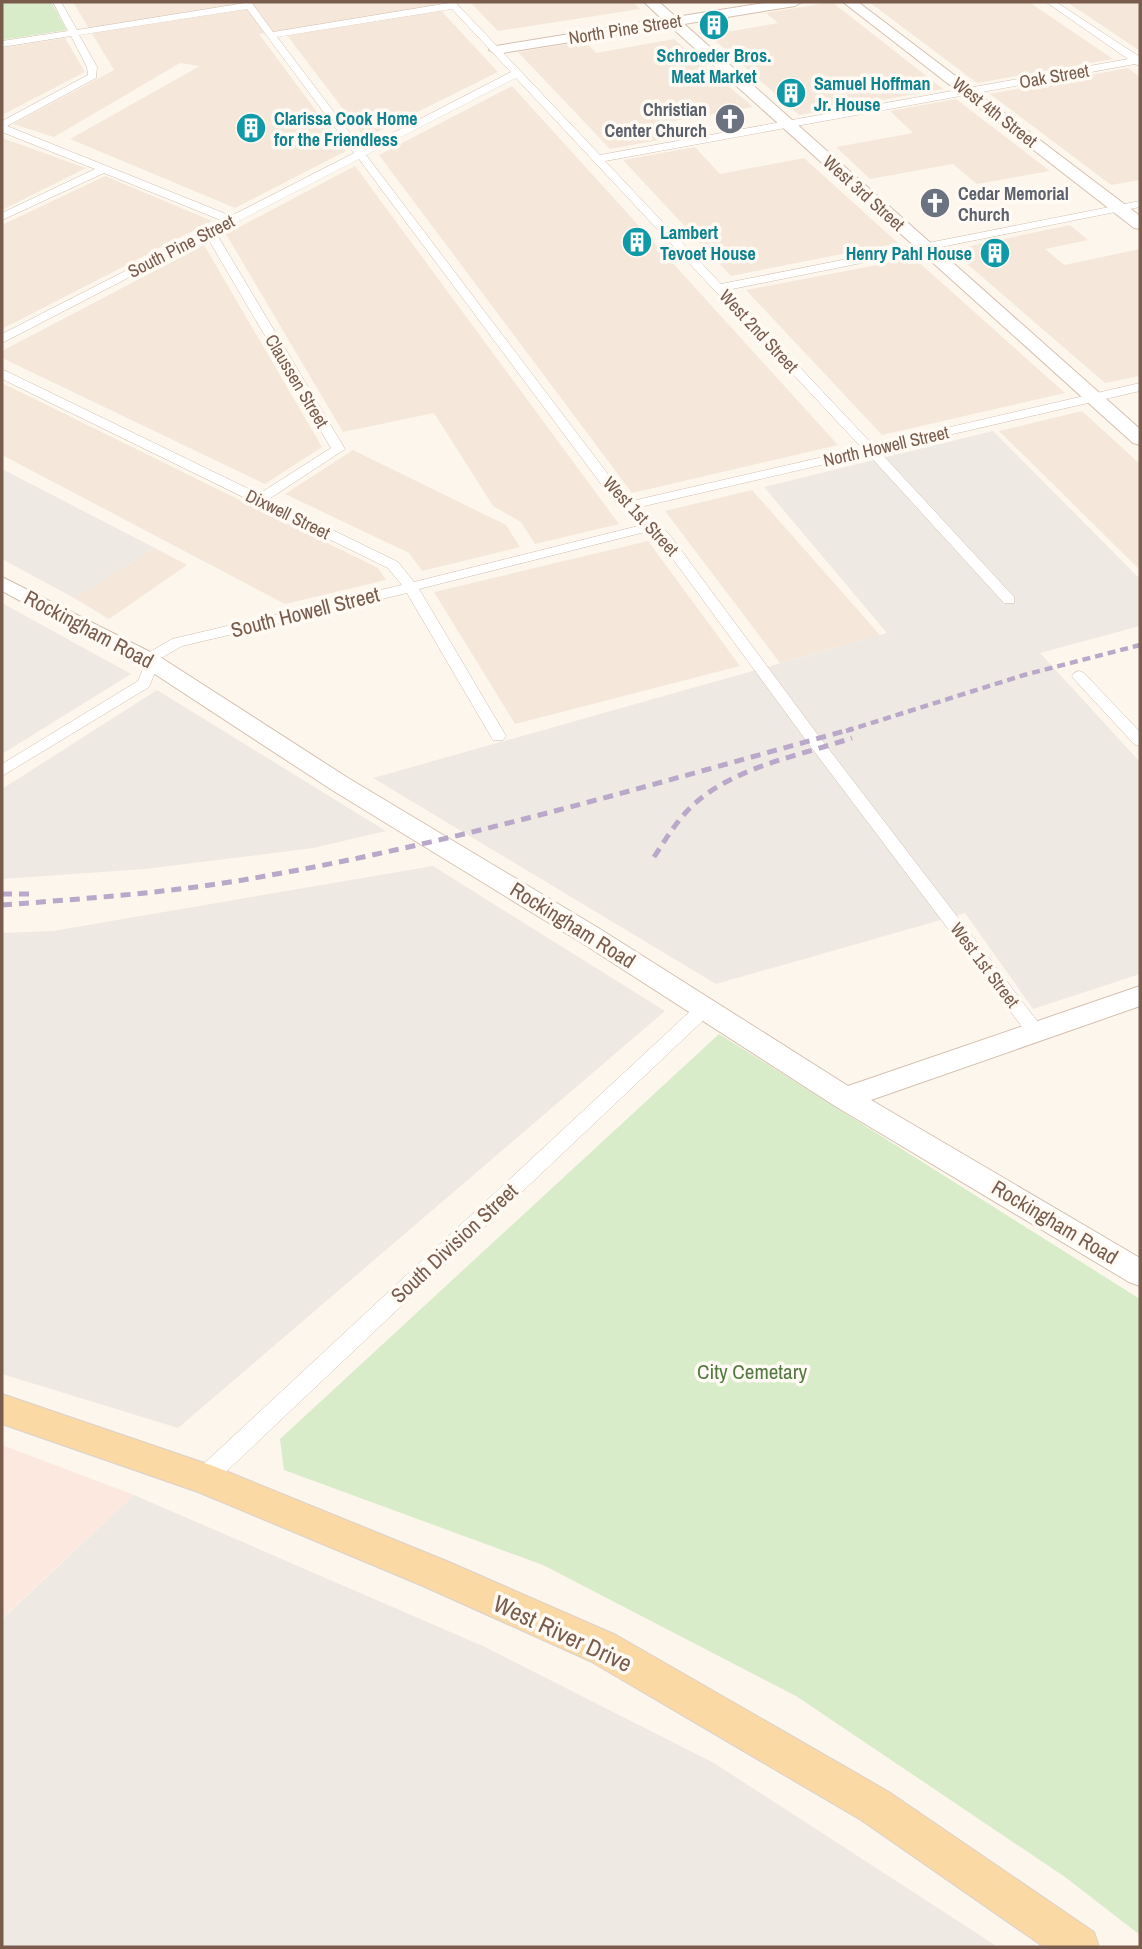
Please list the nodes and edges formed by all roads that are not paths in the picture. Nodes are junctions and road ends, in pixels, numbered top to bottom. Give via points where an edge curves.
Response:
1 (57, 2) edge
2 (651, 2) edge
3 (795, 2) edge
4 (850, 2) edge
5 (1050, 2) edge
6 (248, 4) edge
7 (452, 4) edge
8 (673, 22) junction
9 (75, 33) junction
10 (271, 35) junction
11 (2, 44) edge
12 (496, 50) junction
13 (1139, 61) edge
14 (517, 73) junction
15 (968, 91) junction
16 (787, 124) junction
17 (2, 127) edge
18 (361, 153) junction
19 (597, 159) junction
20 (104, 169) junction
21 (1140, 204) edge
22 (1119, 208) junction
23 (2, 216) edge
24 (231, 220) junction
25 (1140, 224) edge
26 (209, 232) junction
27 (925, 247) junction
28 (719, 288) junction
29 (2, 339) edge
30 (2, 374) edge
31 (1140, 387) edge
32 (1094, 398) junction
33 (1140, 439) edge
34 (871, 450) junction
35 (259, 500) junction
36 (632, 505) junction
37 (650, 527) junction
38 (2, 583) edge
39 (410, 586) junction
40 (1009, 600) dead end
41 (152, 662) junction
42 (1079, 676) dead end
43 (498, 736) dead end
44 (1140, 741) edge
45 (2, 771) edge
46 (1140, 996) edge
47 (705, 1007) junction
48 (1035, 1031) junction
49 (845, 1098) junction
50 (1140, 1273) edge
51 (2, 1409) edge
52 (204, 1478) junction
53 (1079, 1947) edge

1 - 9 street
2 - 8 main road, West 3rd Street
3 - 8 main road, North Pine Street
4 - 15 main road, West 4th Street
5 - 13 street
6 - 9 street
6 - 10 street, West 1st Street
7 - 10 street
7 - 12 street, West 2nd Street
8 - 12 main road, North Pine Street
8 - 16 main road, West 3rd Street
9 - 11 street
9 - 17 street via 93,76
10 - 18 street, West 1st Street
12 - 14 street, West 2nd Street
13 - 15 street, Oak Street
14 - 18 street
14 - 19 street, West 2nd Street
15 - 16 street, Oak Street
15 - 22 main road, West 4th Street
16 - 19 street, Oak Street
16 - 27 main road, West 3rd Street
17 - 20 street
18 - 24 street, South Pine Street
18 - 36 street, West 1st Street via 618,497
19 - 28 street, West 2nd Street
20 - 23 street
20 - 24 street
21 - 22 street
22 - 25 main road, West 4th Street
22 - 27 street
24 - 26 street, South Pine Street
26 - 29 street, South Pine Street
26 - 35 street, Claussen Street via 338,449
27 - 28 street
27 - 32 main road, West 3rd Street
28 - 34 street, West 2nd Street
30 - 35 street, Dixwell Street
31 - 32 street, North Howell Street
32 - 33 main road, West 3rd Street
32 - 34 street, North Howell Street
34 - 36 street, North Howell Street
34 - 40 street, West 2nd Street
35 - 39 street, Dixwell Street via 393,565
36 - 37 street, West 1st Street
37 - 39 street, South Howell Street
37 - 48 street, West 1st Street via 664,537
38 - 41 street, Rockingham Road
39 - 41 street, South Howell Street via 177,642 163,648
39 - 43 street, Dixwell Street
41 - 45 street, South Howell Street via 144,684
41 - 47 street, Rockingham Road via 340,784
42 - 44 street
46 - 48 main road
47 - 49 street, Rockingham Road
47 - 52 street, South Division Street
48 - 49 main road
49 - 50 street, Rockingham Road
51 - 52 main road, West River Drive
52 - 53 main road, West River Drive via 603,1648 875,1806

